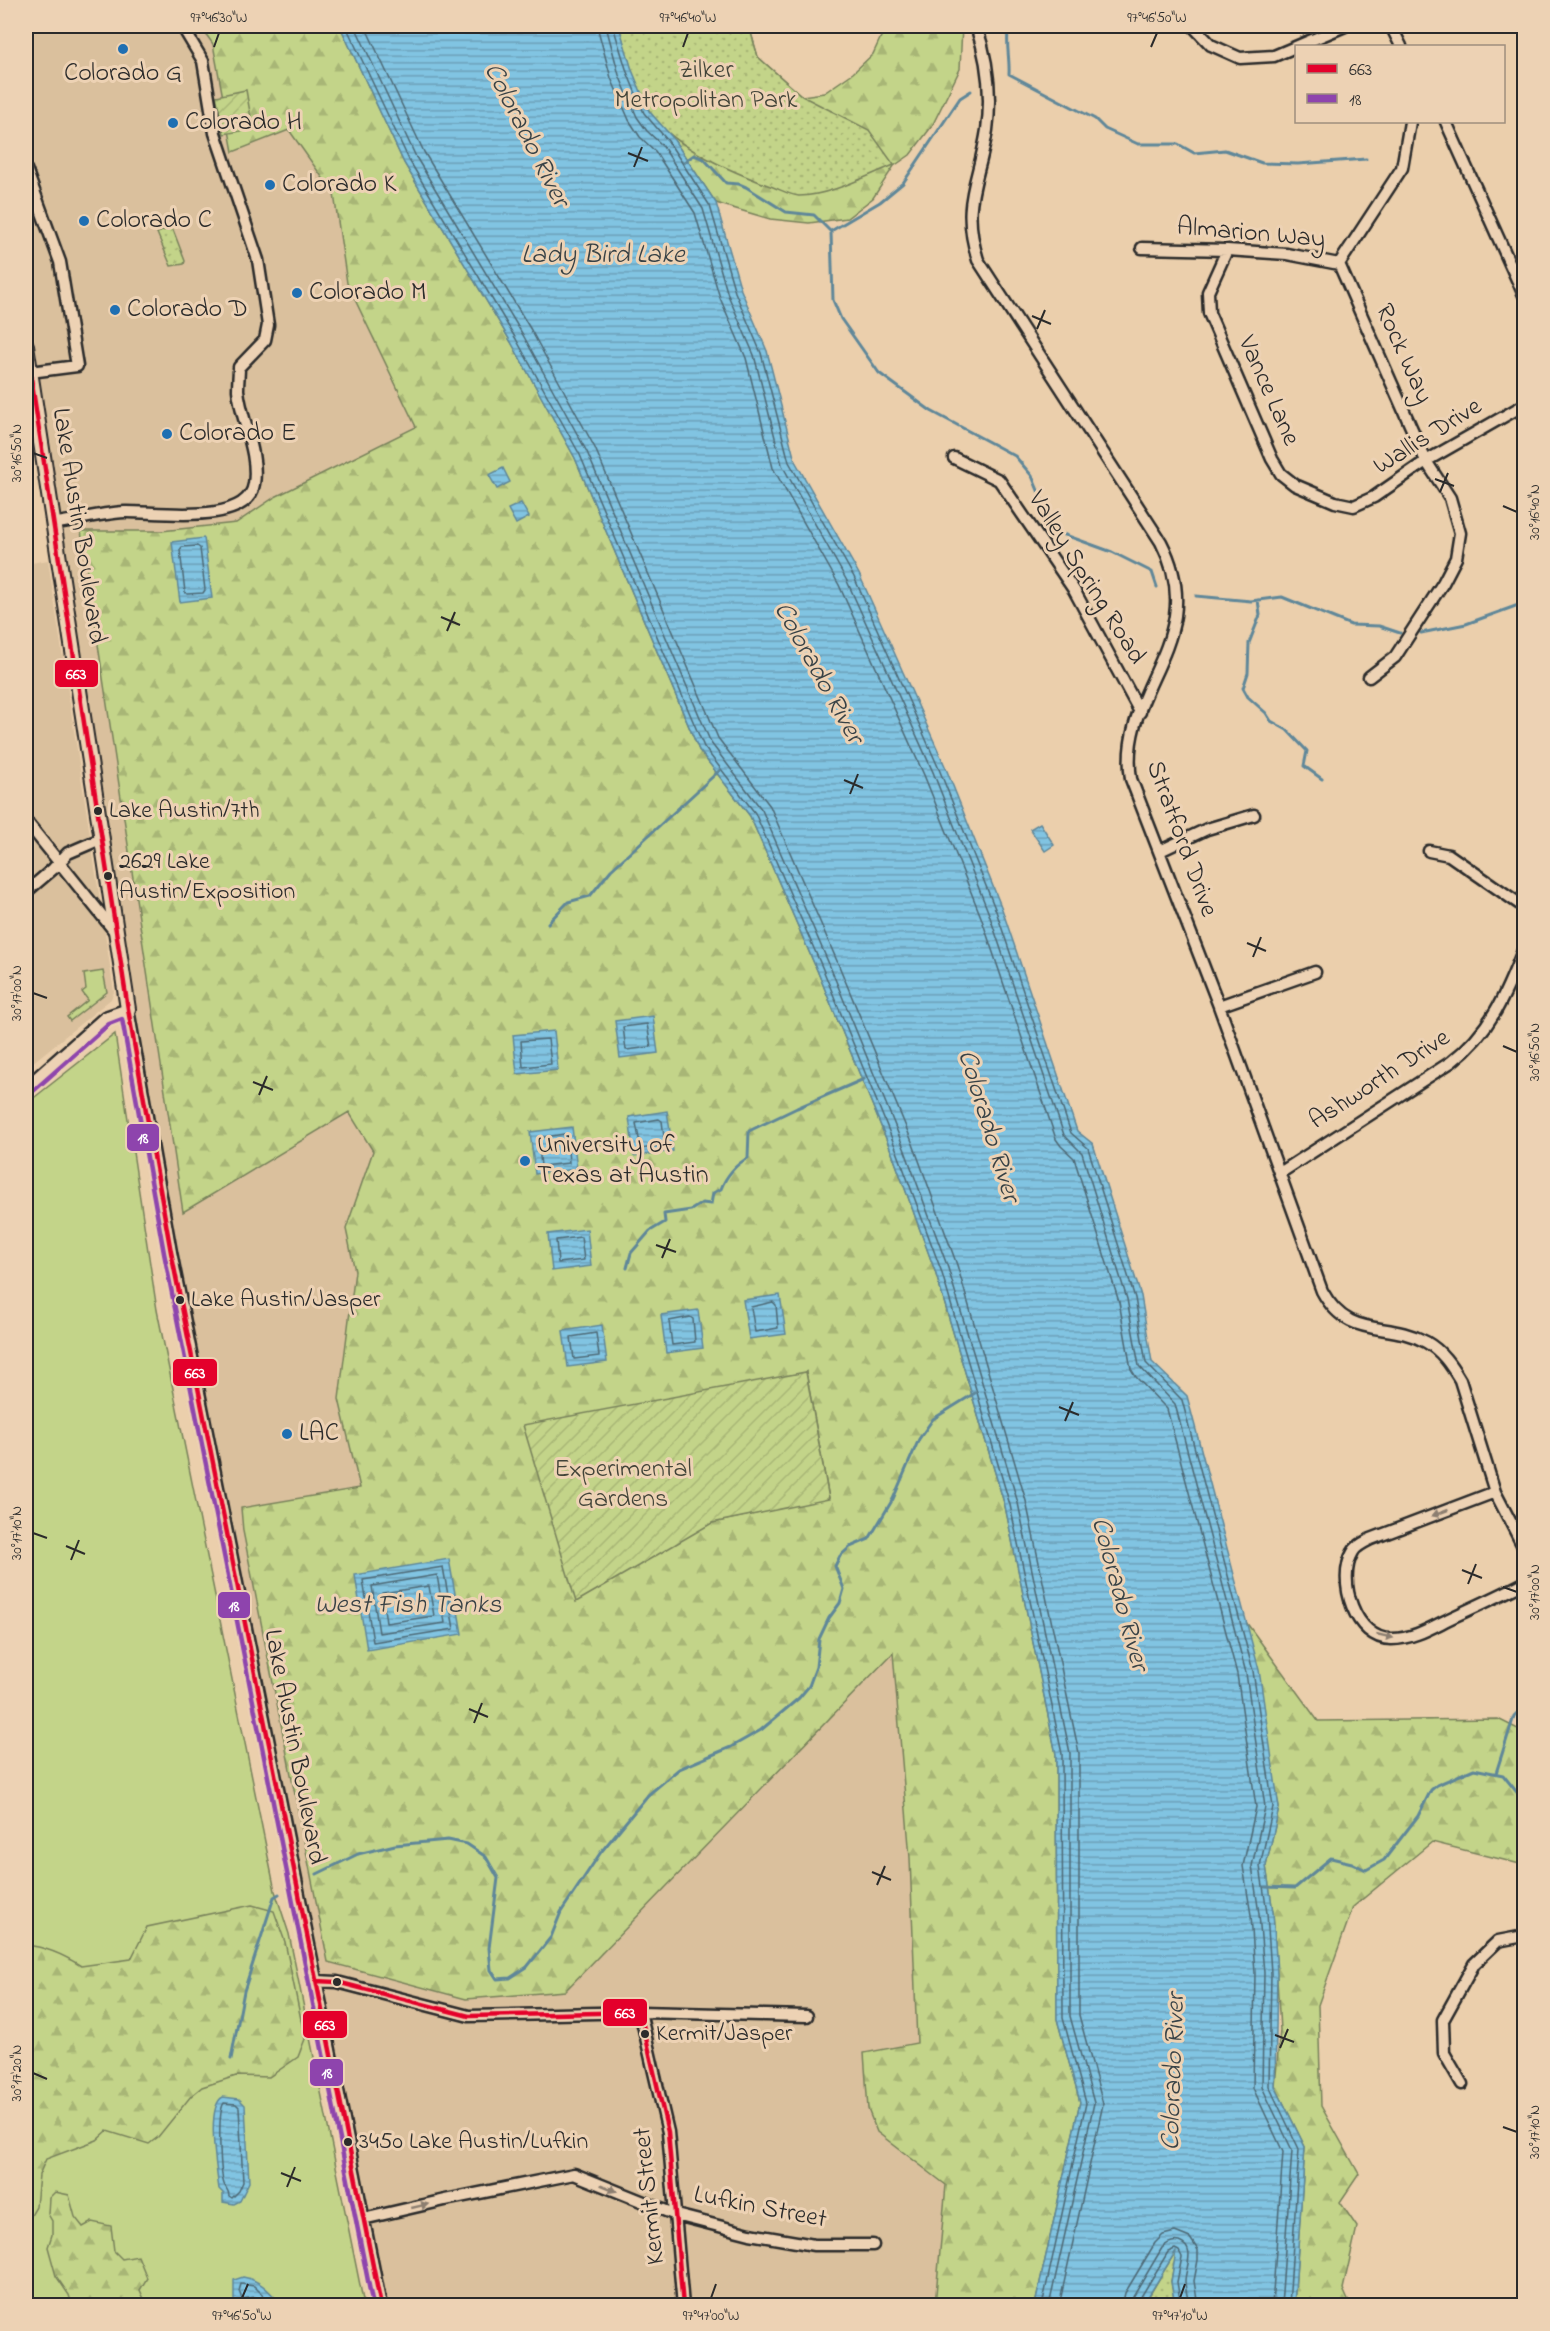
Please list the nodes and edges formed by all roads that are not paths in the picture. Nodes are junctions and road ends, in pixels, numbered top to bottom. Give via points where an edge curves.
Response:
1 (182, 26) edge
2 (976, 26) edge
3 (1193, 26) edge
4 (1345, 26) edge
5 (1391, 26) edge
6 (1300, 45) edge
7 (1400, 45) edge
8 (1295, 47) edge
9 (1410, 123) edge
10 (1446, 123) edge
11 (26, 169) edge
12 (1142, 248) dead end
13 (1227, 250) junction
14 (1339, 264) junction
15 (1524, 295) edge
16 (26, 345) edge
17 (30, 372) junction
18 (1524, 405) edge
19 (954, 458) dead end
20 (1426, 461) junction
21 (1354, 506) joint
22 (53, 524) junction
23 (1369, 677) dead end
24 (1140, 712) junction
25 (1254, 815) dead end
26 (26, 821) edge
27 (103, 838) junction
28 (1429, 851) dead end
29 (1160, 852) junction
30 (60, 863) junction
31 (26, 892) edge
32 (1524, 907) edge
33 (119, 937) junction
34 (1524, 948) edge
35 (1315, 972) dead end
36 (1219, 1005) junction
37 (128, 1009) junction
38 (26, 1087) edge
39 (1280, 1173) junction
40 (1495, 1492) junction
41 (1524, 1548) edge
42 (1524, 1584) edge
43 (1524, 1936) edge
44 (316, 1981) junction
45 (640, 2012) junction
46 (807, 2016) dead end
47 (1462, 2084) dead end
48 (676, 2215) junction
49 (363, 2219) junction
50 (873, 2245) dead end
51 (381, 2306) edge
52 (683, 2306) edge

1 - 22 street via 203,60 215,133 258,260 268,325 265,340 239,367 238,390 255,471 254,487 246,501 230,510 178,515 124,512
2 - 24 street, Stratford Drive via 990,81 987,132 969,206 971,238 978,260 1161,542 1173,568 1178,601 1173,632
3 - 8 street via 1211,45 1240,58 1274,56
4 - 6 street
5 - 7 street
9 - 14 street, Almarion Way via 1402,168
10 - 15 street
11 - 17 street via 60,262 77,366
12 - 13 street, Almarion Way
13 - 14 street, Almarion Way via 1287,254
13 - 21 street, Vance Lane via 1208,292 1209,313 1272,459 1281,474 1295,484
14 - 20 street, Rock Way
16 - 17 main road, Lake Austin Boulevard
17 - 22 main road, Lake Austin Boulevard
18 - 20 street, Wallis Drive
19 - 24 street, Valley Spring Road via 999,480 1074,590
20 - 21 street, Wallis Drive
20 - 23 street, Rock Way via 1450,498 1460,532 1456,558 1395,657
22 - 27 main road, Lake Austin Boulevard
24 - 29 street, Stratford Drive via 1128,761 1131,779
25 - 29 street via 1207,829
26 - 30 street
27 - 30 street via 68,853
27 - 33 main road, Lake Austin Boulevard
28 - 32 street via 1449,855
29 - 36 street, Stratford Drive
30 - 31 street
30 - 33 street
33 - 37 main road, Lake Austin Boulevard
34 - 39 street, Ashworth Drive via 1508,988 1472,1046
35 - 36 street
36 - 39 street, Stratford Drive
37 - 38 street via 105,1017
37 - 44 street, Lake Austin Boulevard via 173,1261
39 - 40 street, Stratford Drive via 1322,1291 1337,1313 1364,1326 1426,1342 1451,1365
40 - 41 street, Stratford Drive
40 -> 42 street via 1354,1549 1348,1563 1347,1596 1361,1621 1376,1635 1389,1639 1412,1636
43 - 47 street via 1498,1941 1474,1964 1443,2019 1444,2053
44 - 45 street via 337,1982 469,2016
44 - 49 street, Lake Austin Boulevard
45 - 46 street
45 - 48 street, Kermit Street via 668,2132
49 -> 48 street, Lufkin Street via 574,2174
48 - 50 street, Lufkin Street via 814,2245
48 - 52 street, Kermit Street
49 - 51 street, Lake Austin Boulevard

